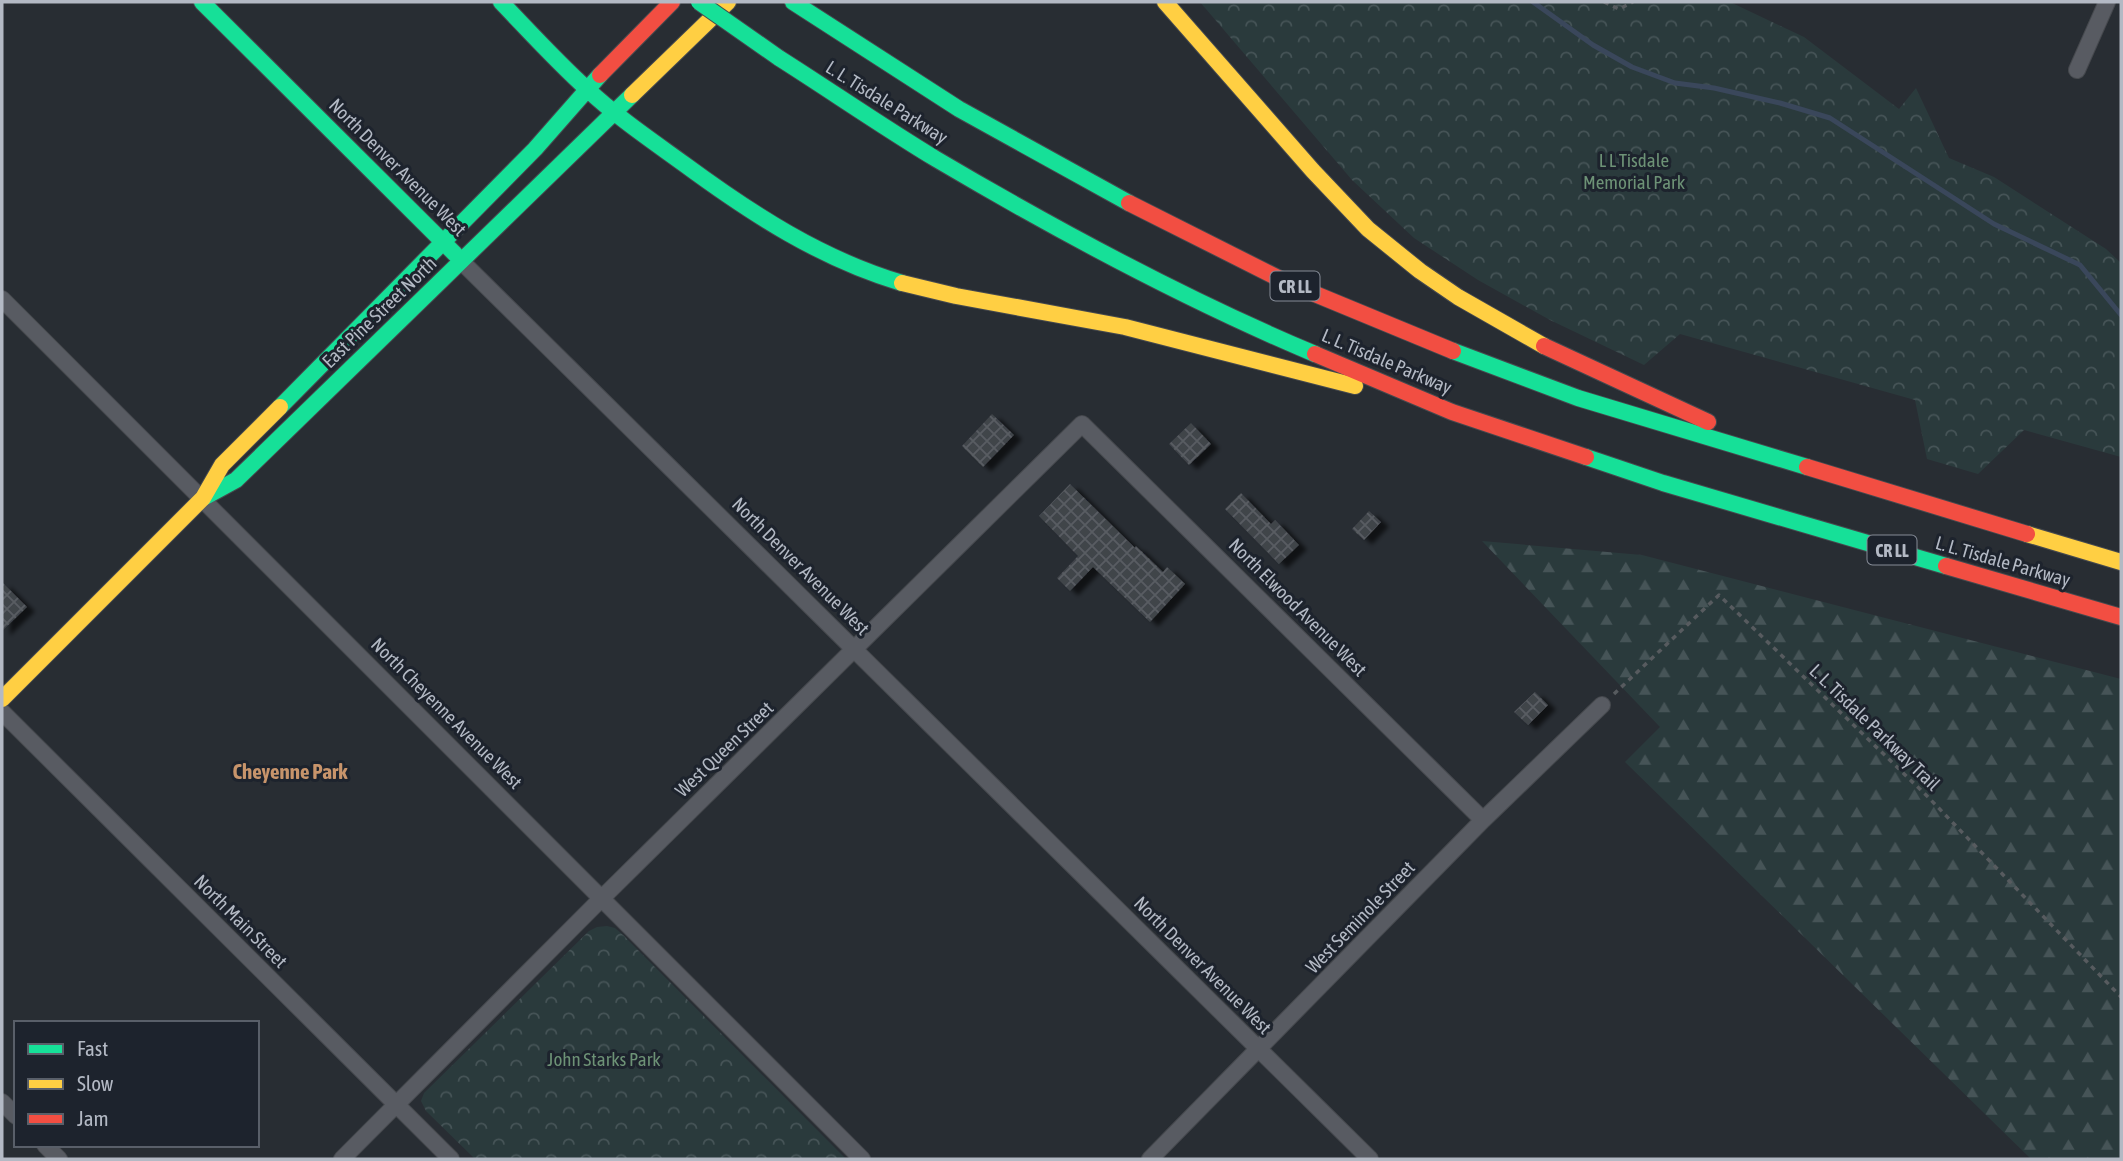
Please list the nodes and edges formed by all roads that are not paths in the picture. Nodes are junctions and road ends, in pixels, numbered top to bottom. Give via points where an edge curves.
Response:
1 (202, 2) edge
2 (501, 2) edge
3 (671, 2) edge
4 (699, 2) edge
5 (728, 2) edge
6 (793, 2) edge
7 (1165, 2) edge
8 (2107, 2) edge
9 (2077, 70) dead end
10 (587, 89) junction
11 (615, 113) junction
12 (444, 243) junction
13 (461, 261) junction
14 (2, 299) edge
15 (1452, 412) junction
16 (1083, 424) joint
17 (1816, 470) junction
18 (203, 498) junction
19 (2121, 562) edge
20 (2121, 617) edge
21 (855, 649) junction
22 (2, 699) edge
23 (1602, 705) road end
24 (2, 712) edge
25 (1483, 820) junction
26 (602, 898) junction
27 (1259, 1049) junction
28 (396, 1105) junction
29 (342, 1159) edge
30 (451, 1159) edge
31 (862, 1159) edge
32 (1150, 1159) edge
33 (1370, 1159) edge

1 - 12 main road, North Denver Avenue West
2 - 10 main road
3 - 10 main road, East Pine Street North
4 - 15 main road, L. L. Tisdale Parkway / CR LL, bridge via 935,158 1097,249 1284,341
5 - 11 main road, East Pine Street North
6 - 17 main road, L. L. Tisdale Parkway / CR LL via 959,109 1047,159 1286,282 1578,398
7 - 17 main road via 1313,171 1384,242 1424,273 1539,345
8 - 9 street
10 - 11 main road
10 - 12 main road, East Pine Street North
11 - 13 main road, East Pine Street North
11 - 15 main road via 763,219 873,274 963,299 1164,334
12 - 13 main road, North Denver Avenue West
12 - 18 main road, East Pine Street North via 222,465
13 - 18 main road, East Pine Street North via 236,480
13 - 21 street, North Denver Avenue West
14 - 18 street, North Cheyenne Avenue West
15 - 20 main road, L. L. Tisdale Parkway / CR LL via 1663,483
16 - 21 street, West Queen Street
16 - 25 street, North Elwood Avenue West
17 - 19 main road, L. L. Tisdale Parkway / CR LL
18 - 22 main road, East Pine Street North
18 - 26 street, North Cheyenne Avenue West
21 - 26 street, West Queen Street
21 - 27 street, North Denver Avenue West
23 - 25 street, West Seminole Street
24 - 28 street, North Main Street
25 - 27 street, West Seminole Street
26 - 28 street, West Queen Street
26 - 31 street, North Cheyenne Avenue West
27 - 32 street, West Seminole Street
27 - 33 street, North Denver Avenue West
28 - 29 street, West Queen Street
28 - 30 street, North Main Street

